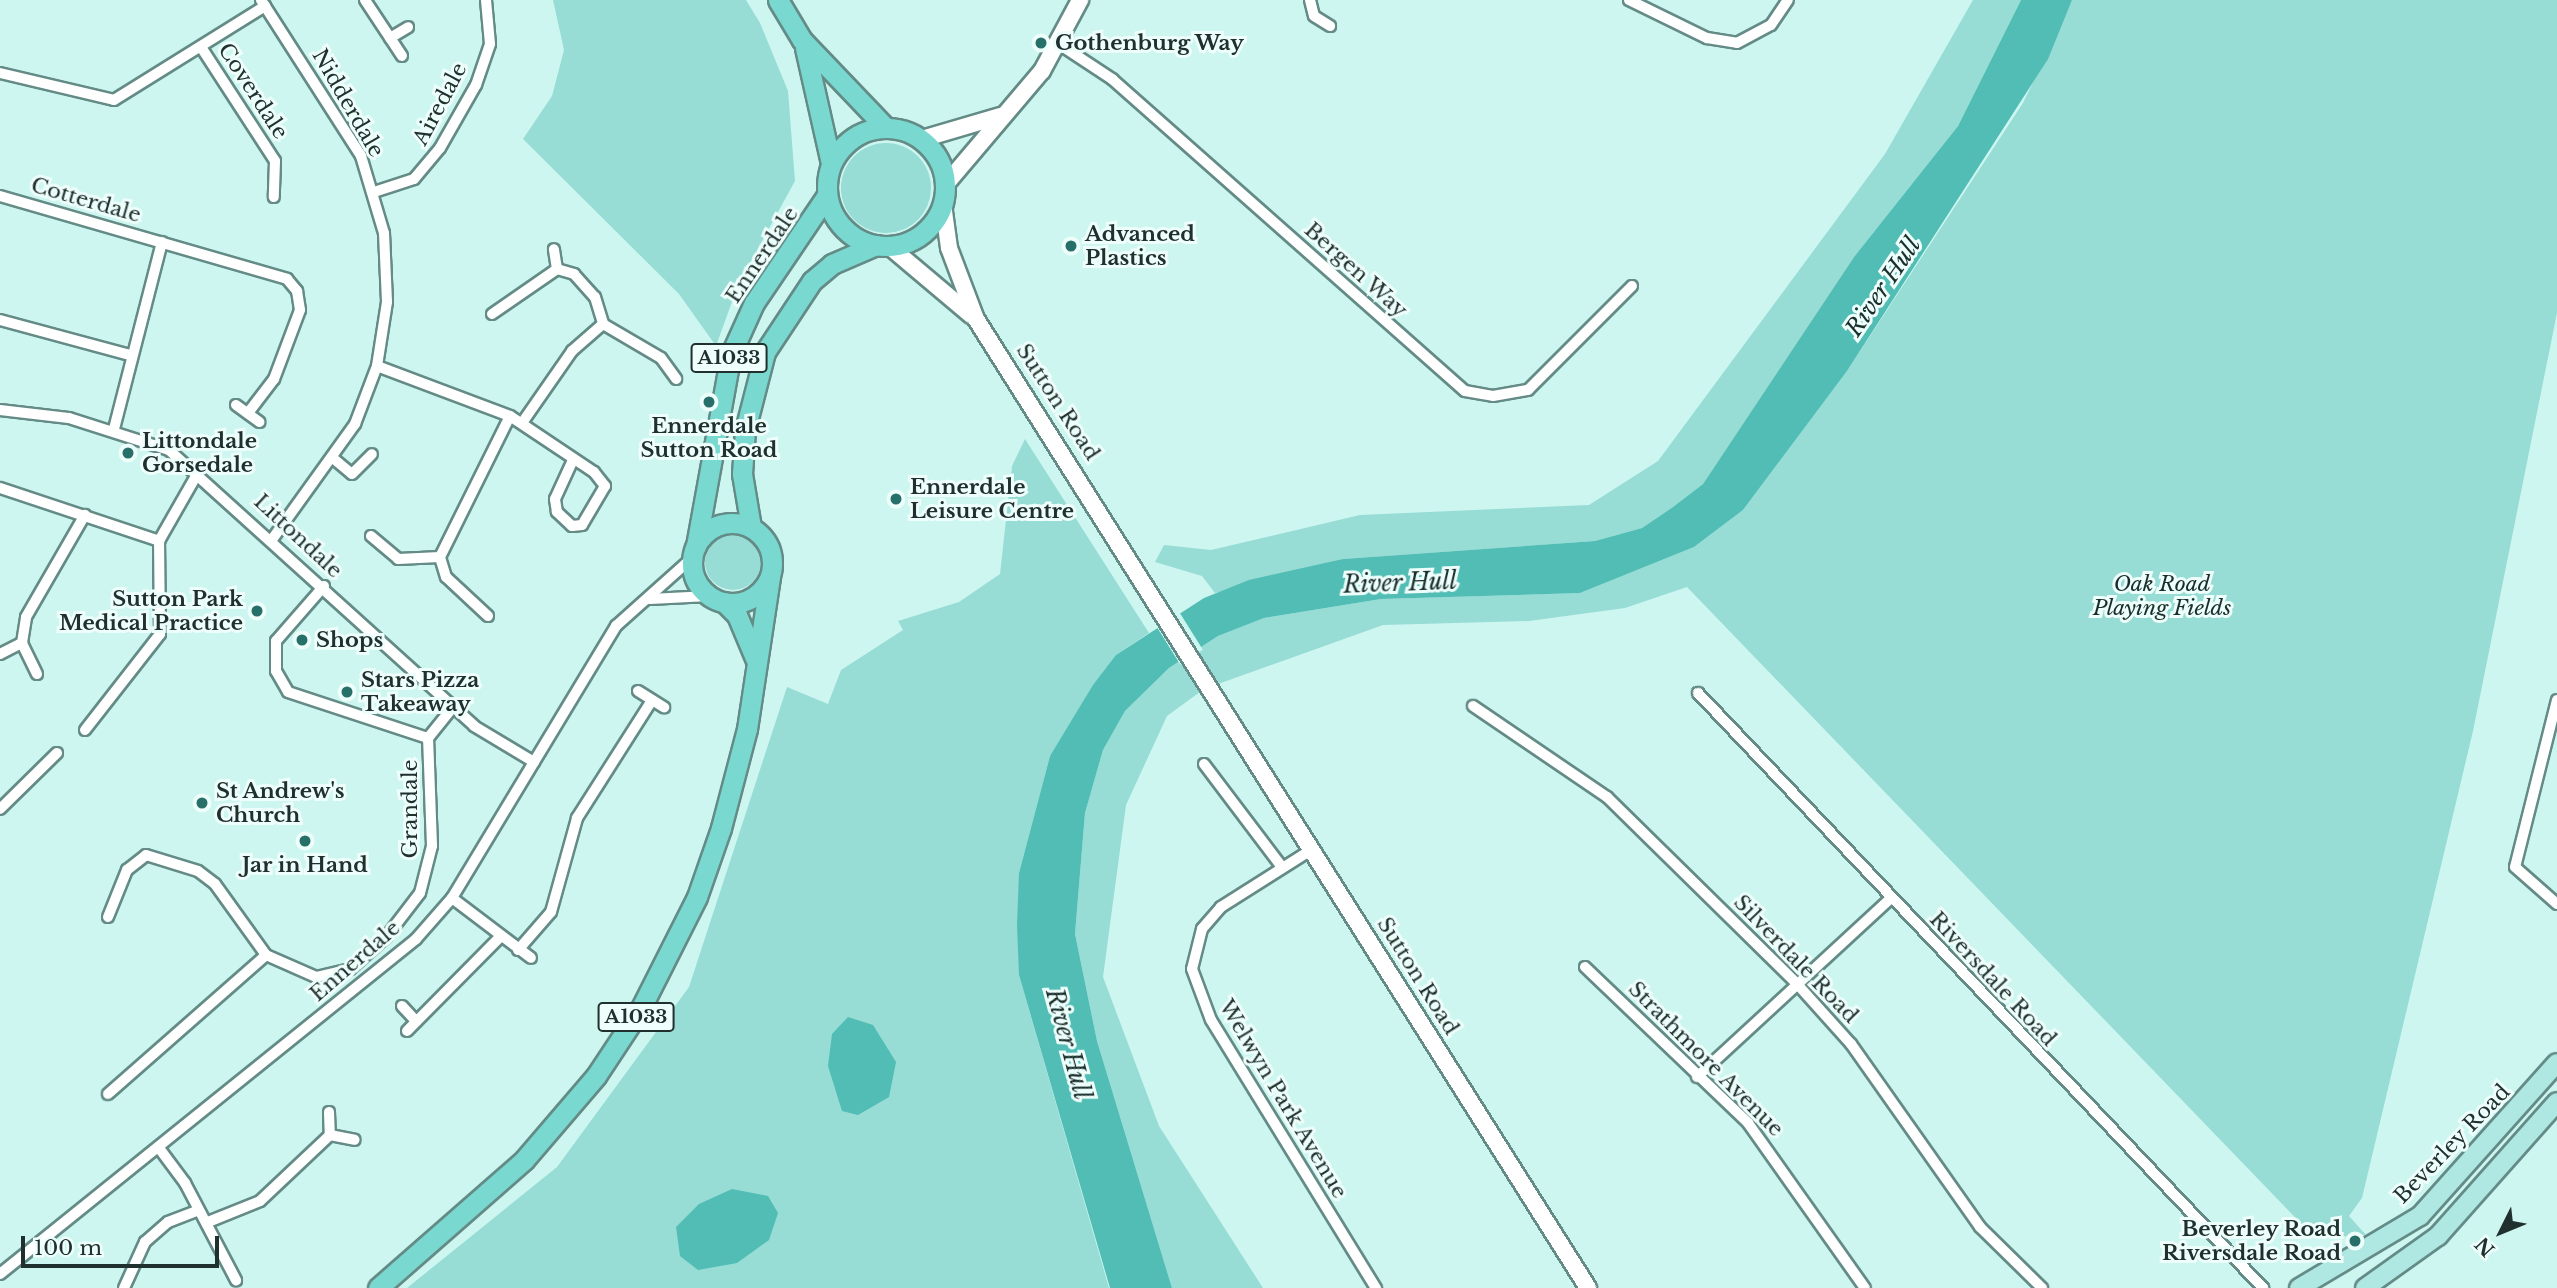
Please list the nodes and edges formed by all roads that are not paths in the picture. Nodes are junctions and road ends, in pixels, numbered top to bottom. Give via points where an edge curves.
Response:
1 (365, 0) edge
2 (485, 0) edge
3 (778, 0) edge
4 (1080, 0) edge
5 (1310, 0) edge
6 (1629, 0) edge
7 (1788, 0) edge
8 (263, 3) edge
9 (1330, 26) dead end
10 (408, 27) dead end
11 (390, 38) junction
12 (802, 40) junction
13 (1059, 44) junction
14 (201, 47) junction
15 (401, 56) dead end
16 (0, 72) edge
17 (1002, 115) junction
18 (886, 127) junction
19 (922, 139) junction
20 (831, 163) junction
21 (374, 192) junction
22 (945, 194) junction
23 (827, 195) junction
24 (0, 196) edge
25 (274, 197) dead end
26 (162, 242) junction
27 (883, 246) junction
28 (554, 249) dead end
29 (557, 269) junction
30 (1632, 286) dead end
31 (492, 314) dead end
32 (975, 319) junction
33 (0, 320) edge
34 (603, 324) junction
35 (130, 355) junction
36 (377, 366) junction
37 (676, 379) dead end
38 (236, 405) dead end
39 (0, 410) edge
40 (248, 413) junction
41 (510, 416) junction
42 (259, 422) dead end
43 (522, 423) junction
44 (114, 429) junction
45 (372, 454) dead end
46 (334, 459) junction
47 (572, 462) junction
48 (199, 471) junction
49 (0, 488) edge
50 (85, 515) junction
51 (751, 527) junction
52 (371, 536) dead end
53 (273, 538) junction
54 (159, 541) junction
55 (694, 552) junction
56 (440, 557) junction
57 (770, 577) junction
58 (324, 586) junction
59 (717, 599) junction
60 (647, 600) junction
61 (488, 616) dead end
62 (22, 643) junction
63 (0, 654) edge
64 (757, 663) junction
65 (37, 674) dead end
66 (638, 691) dead end
67 (1698, 693) dead end
68 (2557, 700) edge
69 (650, 702) junction
70 (1473, 706) dead end
71 (453, 707) junction
72 (664, 707) dead end
73 (85, 730) dead end
74 (428, 738) junction
75 (57, 753) dead end
76 (534, 762) junction
77 (1204, 764) dead end
78 (0, 809) edge
79 (1311, 850) junction
80 (1282, 867) junction
81 (452, 898) junction
82 (1891, 898) junction
83 (2557, 904) edge
84 (108, 917) dead end
85 (499, 938) junction
86 (518, 950) junction
87 (266, 955) junction
88 (531, 958) dead end
89 (1586, 967) dead end
90 (1798, 985) junction
91 (402, 1006) dead end
92 (416, 1021) junction
93 (407, 1031) dead end
94 (2557, 1063) edge
95 (1697, 1077) junction
96 (108, 1094) dead end
97 (2557, 1102) edge
98 (330, 1112) dead end
99 (330, 1135) junction
100 (2495, 1135) junction
101 (355, 1140) dead end
102 (159, 1148) junction
103 (2513, 1152) junction
104 (197, 1211) junction
105 (208, 1222) junction
106 (0, 1274) edge
107 (236, 1280) dead end
108 (124, 1288) edge
109 (378, 1288) edge
110 (1376, 1288) edge
111 (1588, 1288) edge
112 (1865, 1288) edge
113 (2042, 1288) edge
114 (2263, 1288) edge
115 (2299, 1288) edge
116 (2365, 1288) edge

1 - 11 street
2 - 21 street, Airedale via 490,44 476,85 440,148 414,179
3 - 12 highway
4 - 13 street
5 - 9 street via 1314,16
6 - 7 street via 1707,38 1737,43 1772,25
8 - 14 street, Coverdale
8 - 21 street, Nidderdale via 360,156
10 - 11 street
11 - 15 street
12 - 18 highway
12 - 20 highway
13 - 17 street
13 - 30 street, Bergen Way via 1112,79 1465,391 1493,396 1528,390
14 - 16 street, Coverdale via 114,100
14 - 25 street, Coverdale via 275,160
17 - 19 street
17 - 22 street
18 - 19 highway
18 - 20 highway via 853,137
19 - 22 highway via 943,167
20 - 23 highway
21 - 36 street, Nidderdale via 384,233 387,302
22 - 27 highway via 923,234
22 - 32 street, Sutton Road via 949,248
23 - 27 highway via 844,228
23 - 55 highway, Ennerdale / A1033 via 754,303 731,354
24 - 26 street, Cotterdale
26 - 35 street, Cotterdale
26 - 40 street, Cotterdale via 287,279 298,291 300,310 274,379
27 - 32 street
27 - 51 highway, A1033 via 832,264 812,281 765,352 745,430 742,474
28 - 29 street
29 - 31 street
29 - 34 street via 574,274 595,297
32 - 79 street, Sutton Road
33 - 35 street
34 - 37 street via 661,358
34 - 43 street via 572,351
35 - 44 street, Cotterdale
36 - 41 street
36 - 46 street, Nidderdale
38 - 40 street
39 - 44 street, Littondale
40 - 42 street
41 - 43 street
41 - 56 street
43 - 47 street
44 - 48 street, Littondale via 169,450
45 - 46 street via 352,474
46 - 53 street, Nidderdale
47 - 47 street via 605,486 582,526 572,526 557,512 555,499
48 - 53 street, Littondale
48 - 54 street
49 - 50 street
50 - 54 street
50 - 62 street via 26,617
51 - 55 highway via 726,523
51 - 57 highway via 770,548
52 - 56 street via 398,559
53 - 58 street, Littondale
54 - 73 street via 160,634
55 - 59 highway via 695,579
55 - 60 street, Ennerdale
56 - 61 street via 446,577
57 - 59 highway via 747,601
57 - 64 highway, A1033
58 - 71 street, Littondale
58 - 74 street, Grandale via 276,641 276,671 288,692
59 - 60 street
59 - 64 highway via 748,637
60 - 76 street, Ennerdale via 616,626
62 - 63 street
62 - 65 street
64 - 109 highway, A1033 via 747,729 713,854 641,1008 590,1084 524,1160
66 - 69 street
67 - 82 street, Riversdale Road
68 - 83 street via 2515,867
69 - 72 street
69 - 86 street via 577,818 551,912
70 - 90 street, Silverdale Road via 1608,797
71 - 74 street, Grandale
71 - 76 street, Littondale
74 - 87 street, Grandale via 432,846 407,915 333,977
75 - 78 street
76 - 81 street, Ennerdale
77 - 80 street
79 - 80 street, Welwyn Park Avenue
79 - 111 street, Sutton Road
80 - 110 street, Welwyn Park Avenue via 1221,907 1202,929 1192,969 1211,1020
81 - 85 street
81 - 102 street, Ennerdale via 348,999
82 - 90 street
82 - 114 street, Riversdale Road
84 - 87 street via 127,870 146,855 198,871 215,884
85 - 86 street
85 - 92 street
86 - 88 street
87 - 96 street
89 - 95 street, Strathmore Avenue
90 - 95 street
90 - 113 street, Silverdale Road via 1851,1044 1980,1227
91 - 92 street
92 - 93 street
94 - 100 main road, Beverley Road
95 - 112 street, Strathmore Avenue via 1776,1156
97 - 103 main road
98 - 99 street
99 - 101 street
99 - 105 street via 260,1201
100 - 103 main road
100 - 115 main road, Beverley Road via 2420,1216
102 - 104 street
102 - 106 street, Ennerdale
103 - 116 main road via 2438,1236
104 - 105 street
104 - 108 street via 168,1222 145,1242
105 - 107 street

